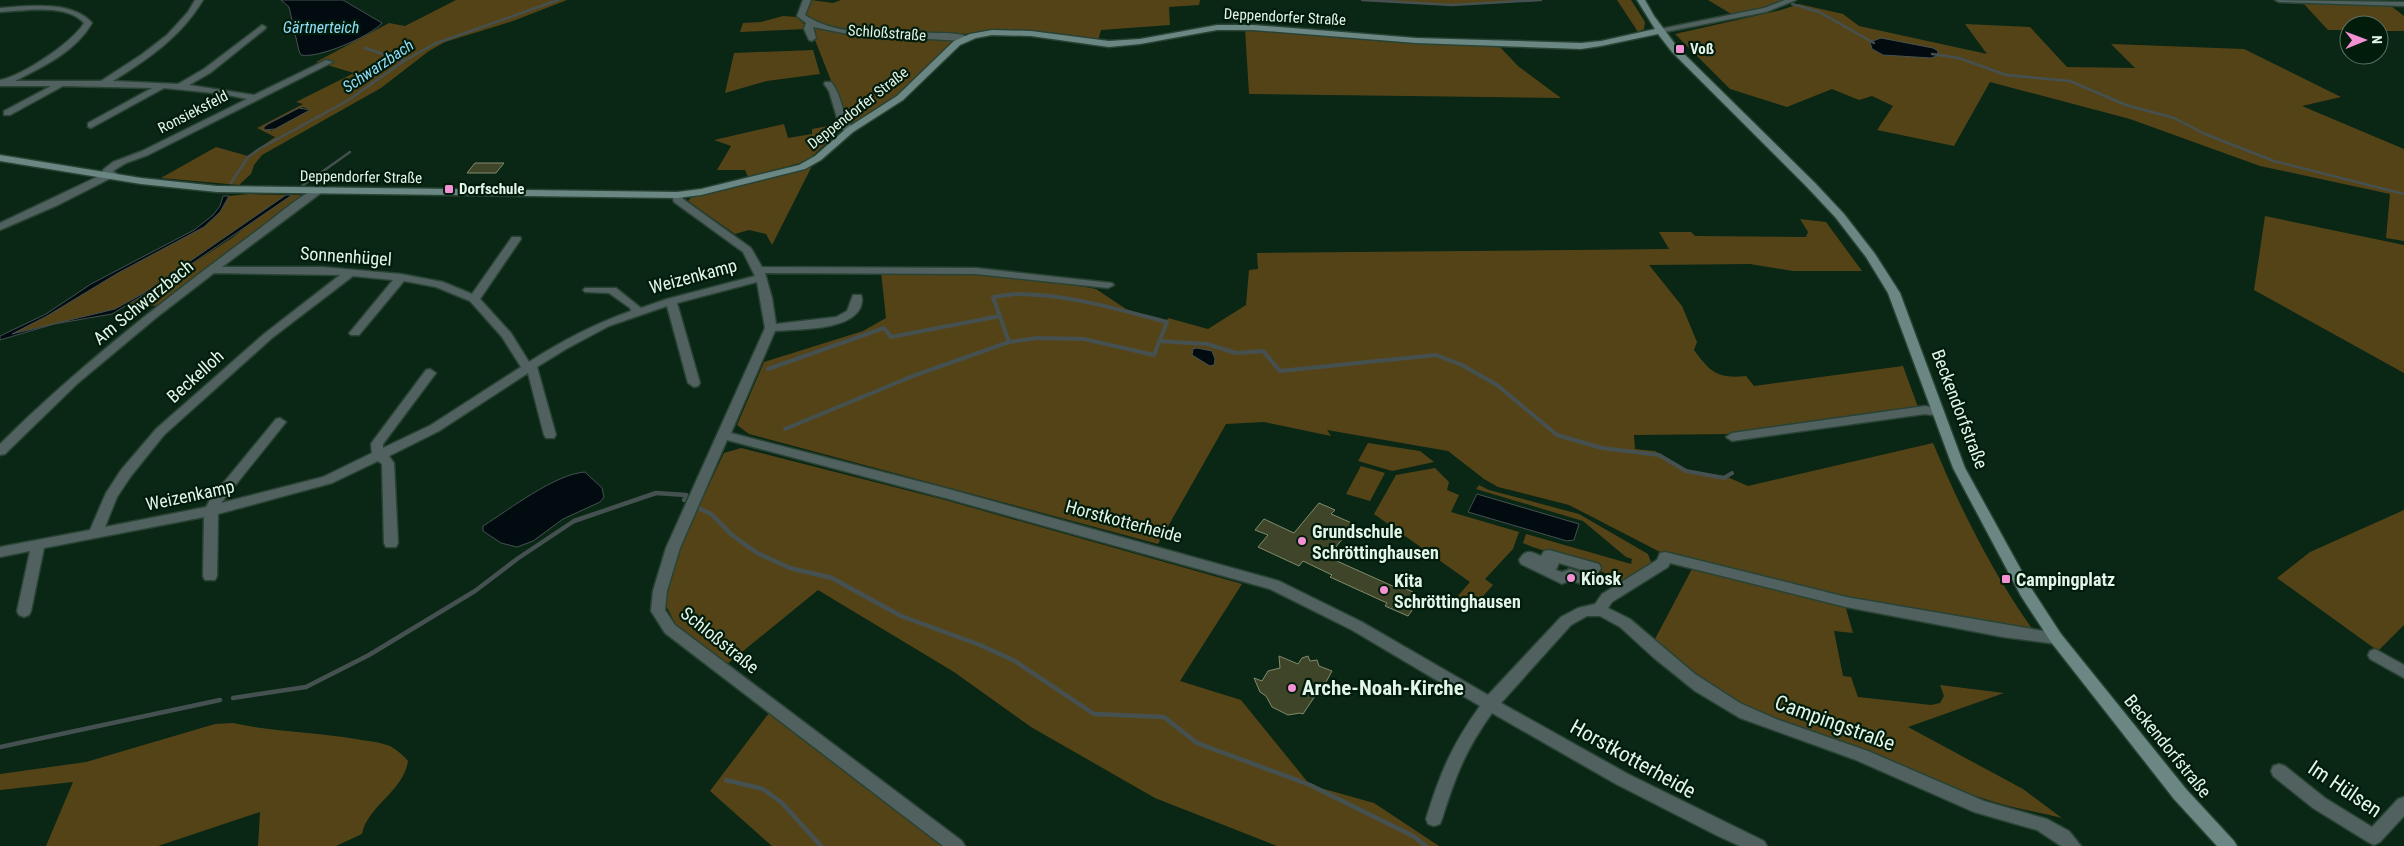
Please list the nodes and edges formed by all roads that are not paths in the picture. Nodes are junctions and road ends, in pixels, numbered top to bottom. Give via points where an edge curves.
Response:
1 (199, 0) edge
2 (807, 0) edge
3 (1641, 0) edge
4 (1792, 0) edge
5 (2279, 0) edge
6 (2404, 4) edge
7 (0, 10) edge
8 (810, 24) junction
9 (262, 27) dead end
10 (1660, 30) junction
11 (812, 38) dead end
12 (964, 38) junction
13 (329, 62) dead end
14 (64, 84) junction
15 (104, 84) junction
16 (828, 84) dead end
17 (1, 86) edge
18 (161, 86) junction
19 (179, 87) junction
20 (254, 98) junction
21 (7, 113) dead end
22 (91, 125) dead end
23 (850, 130) junction
24 (0, 158) edge
25 (104, 176) junction
26 (317, 192) junction
27 (677, 195) junction
28 (0, 227) edge
29 (516, 239) dead end
30 (211, 270) junction
31 (351, 272) junction
32 (759, 274) junction
33 (401, 278) junction
34 (1108, 285) dead end
35 (589, 290) dead end
36 (857, 297) dead end
37 (474, 299) junction
38 (671, 301) junction
39 (636, 311) junction
40 (771, 328) junction
41 (355, 333) dead end
42 (529, 367) junction
43 (430, 372) dead end
44 (694, 383) dead end
45 (1938, 412) junction
46 (280, 422) dead end
47 (550, 435) dead end
48 (724, 435) junction
49 (1732, 437) dead end
50 (0, 451) edge
51 (382, 455) junction
52 (211, 511) junction
53 (95, 534) junction
54 (391, 543) dead end
55 (38, 544) junction
56 (0, 552) edge
57 (210, 576) dead end
58 (1600, 610) junction
59 (24, 611) dead end
60 (2056, 638) junction
61 (2375, 655) dead end
62 (2404, 672) edge
63 (1490, 704) junction
64 (2279, 771) dead end
65 (2404, 804) edge
66 (1434, 819) dead end
67 (956, 846) edge
68 (1758, 846) edge
69 (2072, 846) edge
70 (2228, 846) edge

1 - 15 street via 172,34
2 - 8 street via 801,16
3 - 10 street, Beckendorfstraße
4 - 10 street via 1766,10
5 - 6 street
7 - 17 street via 61,10 80,14 88,23 67,46
8 - 11 street via 808,29
8 - 12 street, Schloßstraße via 860,32
9 - 19 street, Ronsieksfeld via 207,71
10 - 12 street, Deppendorfer Straße via 1581,46 1394,39 1235,27 1119,44 1086,43 1013,32
10 - 45 street, Beckendorfstraße via 1675,50 1823,197 1871,256 1894,293
12 - 23 street, Deppendorfer Straße via 900,98
13 - 20 street, Ronsieksfeld
14 - 15 street, Ronsieksfeld
14 - 17 street, Ronsieksfeld
14 - 21 street, Ronsieksfeld
15 - 18 street, Ronsieksfeld
16 - 23 street via 833,90 845,128
18 - 19 street, Ronsieksfeld
18 - 22 street
19 - 20 street, Ronsieksfeld
20 - 25 street, Ronsieksfeld
23 - 27 street, Deppendorfer Straße via 818,158 802,167
24 - 25 street, Deppendorfer Straße
25 - 26 street, Deppendorfer Straße via 193,188
25 - 28 street, Ronsieksfeld via 60,201
26 - 27 street, Deppendorfer Straße
26 - 30 street, Am Schwarzbach
27 - 32 street via 678,200 746,250
29 - 37 street
30 - 31 street, Sonnenhügel
30 - 50 street, Am Schwarzbach via 84,372
31 - 33 street, Sonnenhügel
31 - 53 street, Beckelloh via 268,336 160,432 111,496
32 - 34 street, Weizenkamp via 976,271
32 - 38 street, Weizenkamp
32 - 40 street
33 - 37 street, Sonnenhügel via 439,284
33 - 41 street
35 - 39 street, Weizenkamp via 612,290
36 - 40 street via 854,310 848,317 837,321
37 - 42 street, Sonnenhügel via 507,335
38 - 39 street, Weizenkamp
38 - 44 street
39 - 42 street, Weizenkamp via 605,324
40 - 48 street, Schloßstraße
42 - 47 street via 533,370
42 - 51 street, Weizenkamp via 468,408
43 - 51 street via 378,444 377,451
45 - 49 street via 1924,410
45 - 60 street, Beckendorfstraße via 1959,468 1991,530
46 - 52 street
48 - 63 street, Horstkotterheide via 945,492 1274,585 1311,601 1395,647
48 - 67 street, Schloßstraße via 674,548 660,591 658,611 670,629
51 - 52 street, Weizenkamp via 327,480
51 - 54 street via 388,463
52 - 53 street, Weizenkamp
52 - 57 street
53 - 55 street, Weizenkamp
55 - 56 street, Weizenkamp
55 - 59 street
58 - 60 street via 1607,598 1664,563 1665,557 1846,602
58 - 63 street via 1576,614 1566,621
58 - 69 street, Campingstraße via 1619,620 1697,685 1743,712 1779,728 1844,749 1982,808 2047,826
60 - 70 street, Beckendorfstraße via 2180,794
61 - 62 street
63 - 66 street via 1455,756
63 - 68 street, Horstkotterheide via 1704,821
64 - 65 street, Im Hülsen via 2318,802 2374,837

